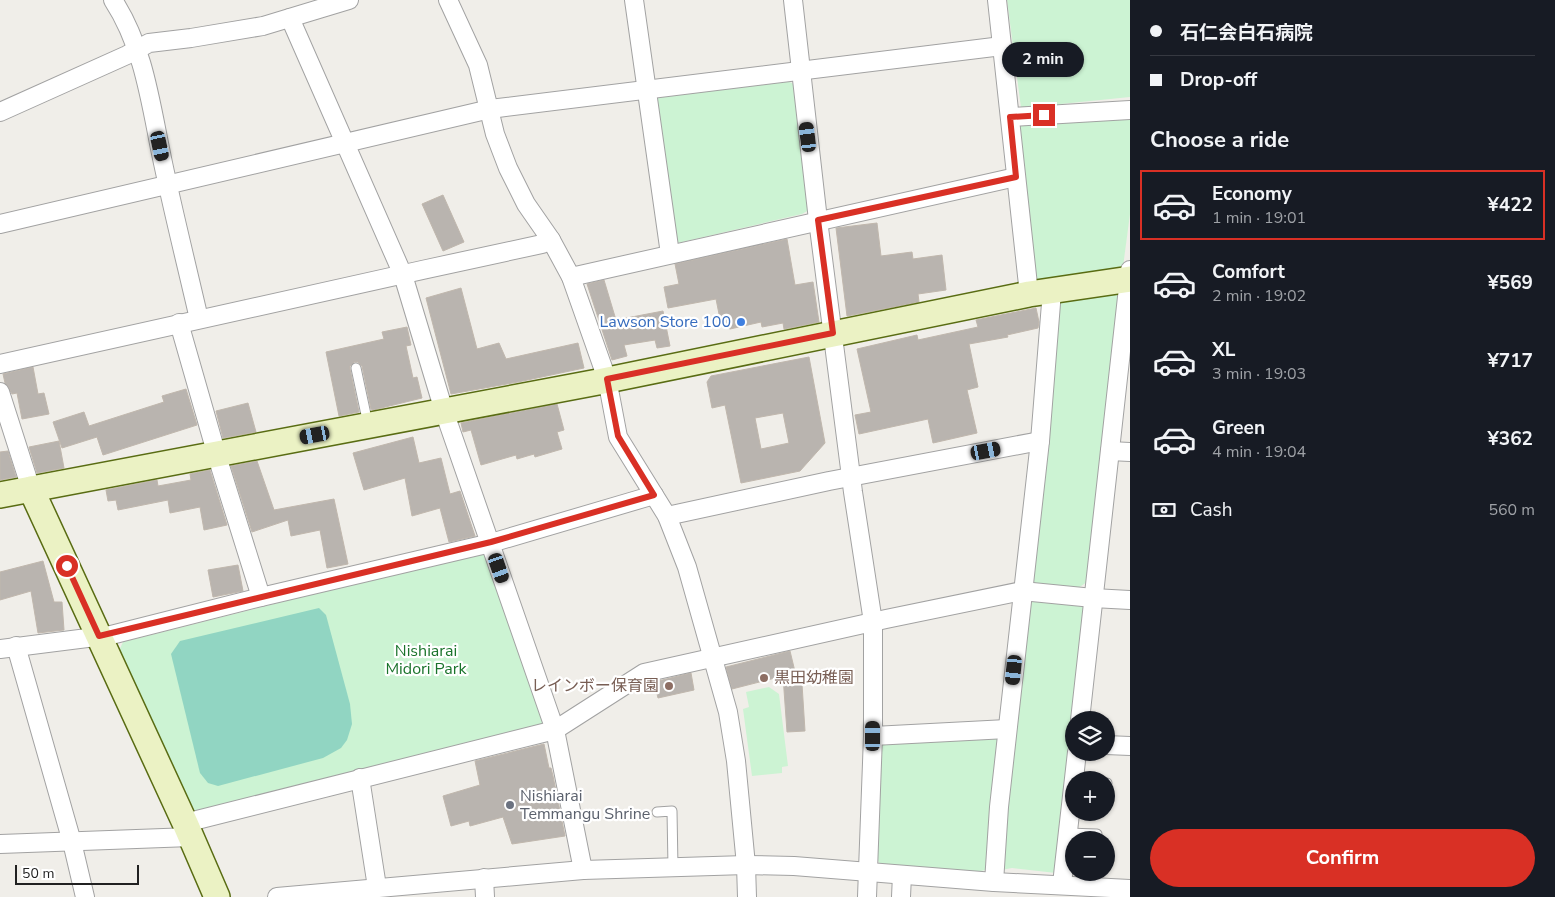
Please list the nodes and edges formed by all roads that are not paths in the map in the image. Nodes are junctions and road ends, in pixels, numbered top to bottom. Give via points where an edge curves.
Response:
1 (346, 0) edge
2 (448, 0) edge
3 (634, 0) edge
4 (793, 0) edge
5 (997, 0) edge
6 (114, 1) edge
7 (290, 18) junction
8 (1002, 46) junction
9 (138, 49) junction
10 (801, 70) junction
11 (647, 90) junction
12 (490, 110) junction
13 (1130, 110) edge
14 (0, 112) edge
15 (1010, 117) junction
16 (345, 142) junction
17 (1016, 177) junction
18 (168, 184) junction
19 (818, 220) junction
20 (0, 224) edge
21 (551, 240) junction
22 (670, 254) junction
23 (403, 275) junction
24 (1130, 276) edge
25 (571, 277) junction
26 (1041, 292) junction
27 (199, 319) junction
28 (179, 323) junction
29 (833, 333) junction
30 (0, 364) edge
31 (356, 368) dead end
32 (607, 379) junction
33 (0, 392) edge
34 (444, 411) junction
35 (368, 425) junction
36 (1040, 441) junction
37 (1110, 451) junction
38 (1130, 452) edge
39 (216, 455) junction
40 (851, 477) junction
41 (31, 489) junction
42 (0, 495) edge
43 (654, 495) junction
44 (667, 516) junction
45 (491, 542) junction
46 (1022, 591) junction
47 (261, 597) junction
48 (1092, 598) junction
49 (1130, 600) edge
50 (873, 622) junction
51 (99, 636) junction
52 (8, 648) edge
53 (712, 658) junction
54 (1081, 711) edge
55 (1007, 729) junction
56 (555, 730) junction
57 (873, 736) junction
58 (1115, 745) edge
59 (1130, 746) edge
60 (360, 778) junction
61 (657, 812) dead end
62 (188, 830) junction
63 (72, 842) junction
64 (0, 844) edge
65 (1065, 848) edge
66 (746, 865) junction
67 (673, 867) junction
68 (584, 870) junction
69 (868, 872) junction
70 (902, 875) junction
71 (484, 878) junction
72 (994, 882) junction
73 (377, 887) junction
74 (1060, 888) edge
75 (1130, 889) edge
76 (1017, 890) edge
77 (85, 897) edge
78 (216, 897) edge
79 (277, 897) edge
80 (485, 897) edge
81 (746, 897) edge
82 (867, 897) edge
83 (901, 897) edge

1 - 7 street
2 - 12 street via 478,65
3 - 11 street
4 - 10 street
5 - 8 street
6 - 9 street
7 - 9 street via 263,26 149,43
7 - 16 street
8 - 10 street
8 - 15 street
9 - 14 street
9 - 18 street
10 - 11 street
10 - 19 street
11 - 12 street
11 - 22 street
12 - 16 street
12 - 21 street via 508,168 526,204
13 - 15 street
15 - 17 street
16 - 18 street
16 - 23 street
17 - 19 street
17 - 26 street
18 - 20 street
18 - 27 street
19 - 22 street
19 - 29 street
21 - 23 street
21 - 25 street
22 - 25 street
23 - 27 street
23 - 34 street
24 - 26 street
24 - 37 street
25 - 32 street
26 - 29 street
26 - 36 street
27 - 28 street
28 - 30 street
28 - 39 street
29 - 32 street
29 - 40 street
31 - 35 lane
32 - 34 street
32 - 43 street via 618,436
33 - 41 street
34 - 35 street
34 - 45 street
35 - 39 street
36 - 40 street
36 - 46 street
37 - 38 street
37 - 48 street
39 - 41 street
39 - 47 street
40 - 44 street
40 - 50 street
41 - 42 street
41 - 51 street
43 - 44 street
43 - 45 street
44 - 53 street via 687,567
45 - 47 street
45 - 56 street
46 - 48 street
46 - 50 street
46 - 55 street
47 - 51 street
48 - 49 street
48 - 54 street
50 - 53 street
50 - 57 street
51 - 52 street
51 - 62 street
52 - 63 street
53 - 56 street via 644,673
53 - 66 street via 728,712
55 - 57 street
55 - 72 street
56 - 60 street
56 - 68 street
57 - 69 street
58 - 59 street
60 - 62 street
60 - 73 street
61 - 67 lane via 672,811
62 - 63 street
62 - 78 street
63 - 64 street
63 - 77 street
65 - 74 street
66 - 67 street
66 - 69 street
66 - 81 street
67 - 68 street
68 - 71 street
69 - 70 street
69 - 82 street
70 - 72 street
70 - 83 street
71 - 73 street
71 - 80 street
72 - 76 street
73 - 79 street
74 - 75 street
74 - 76 street

